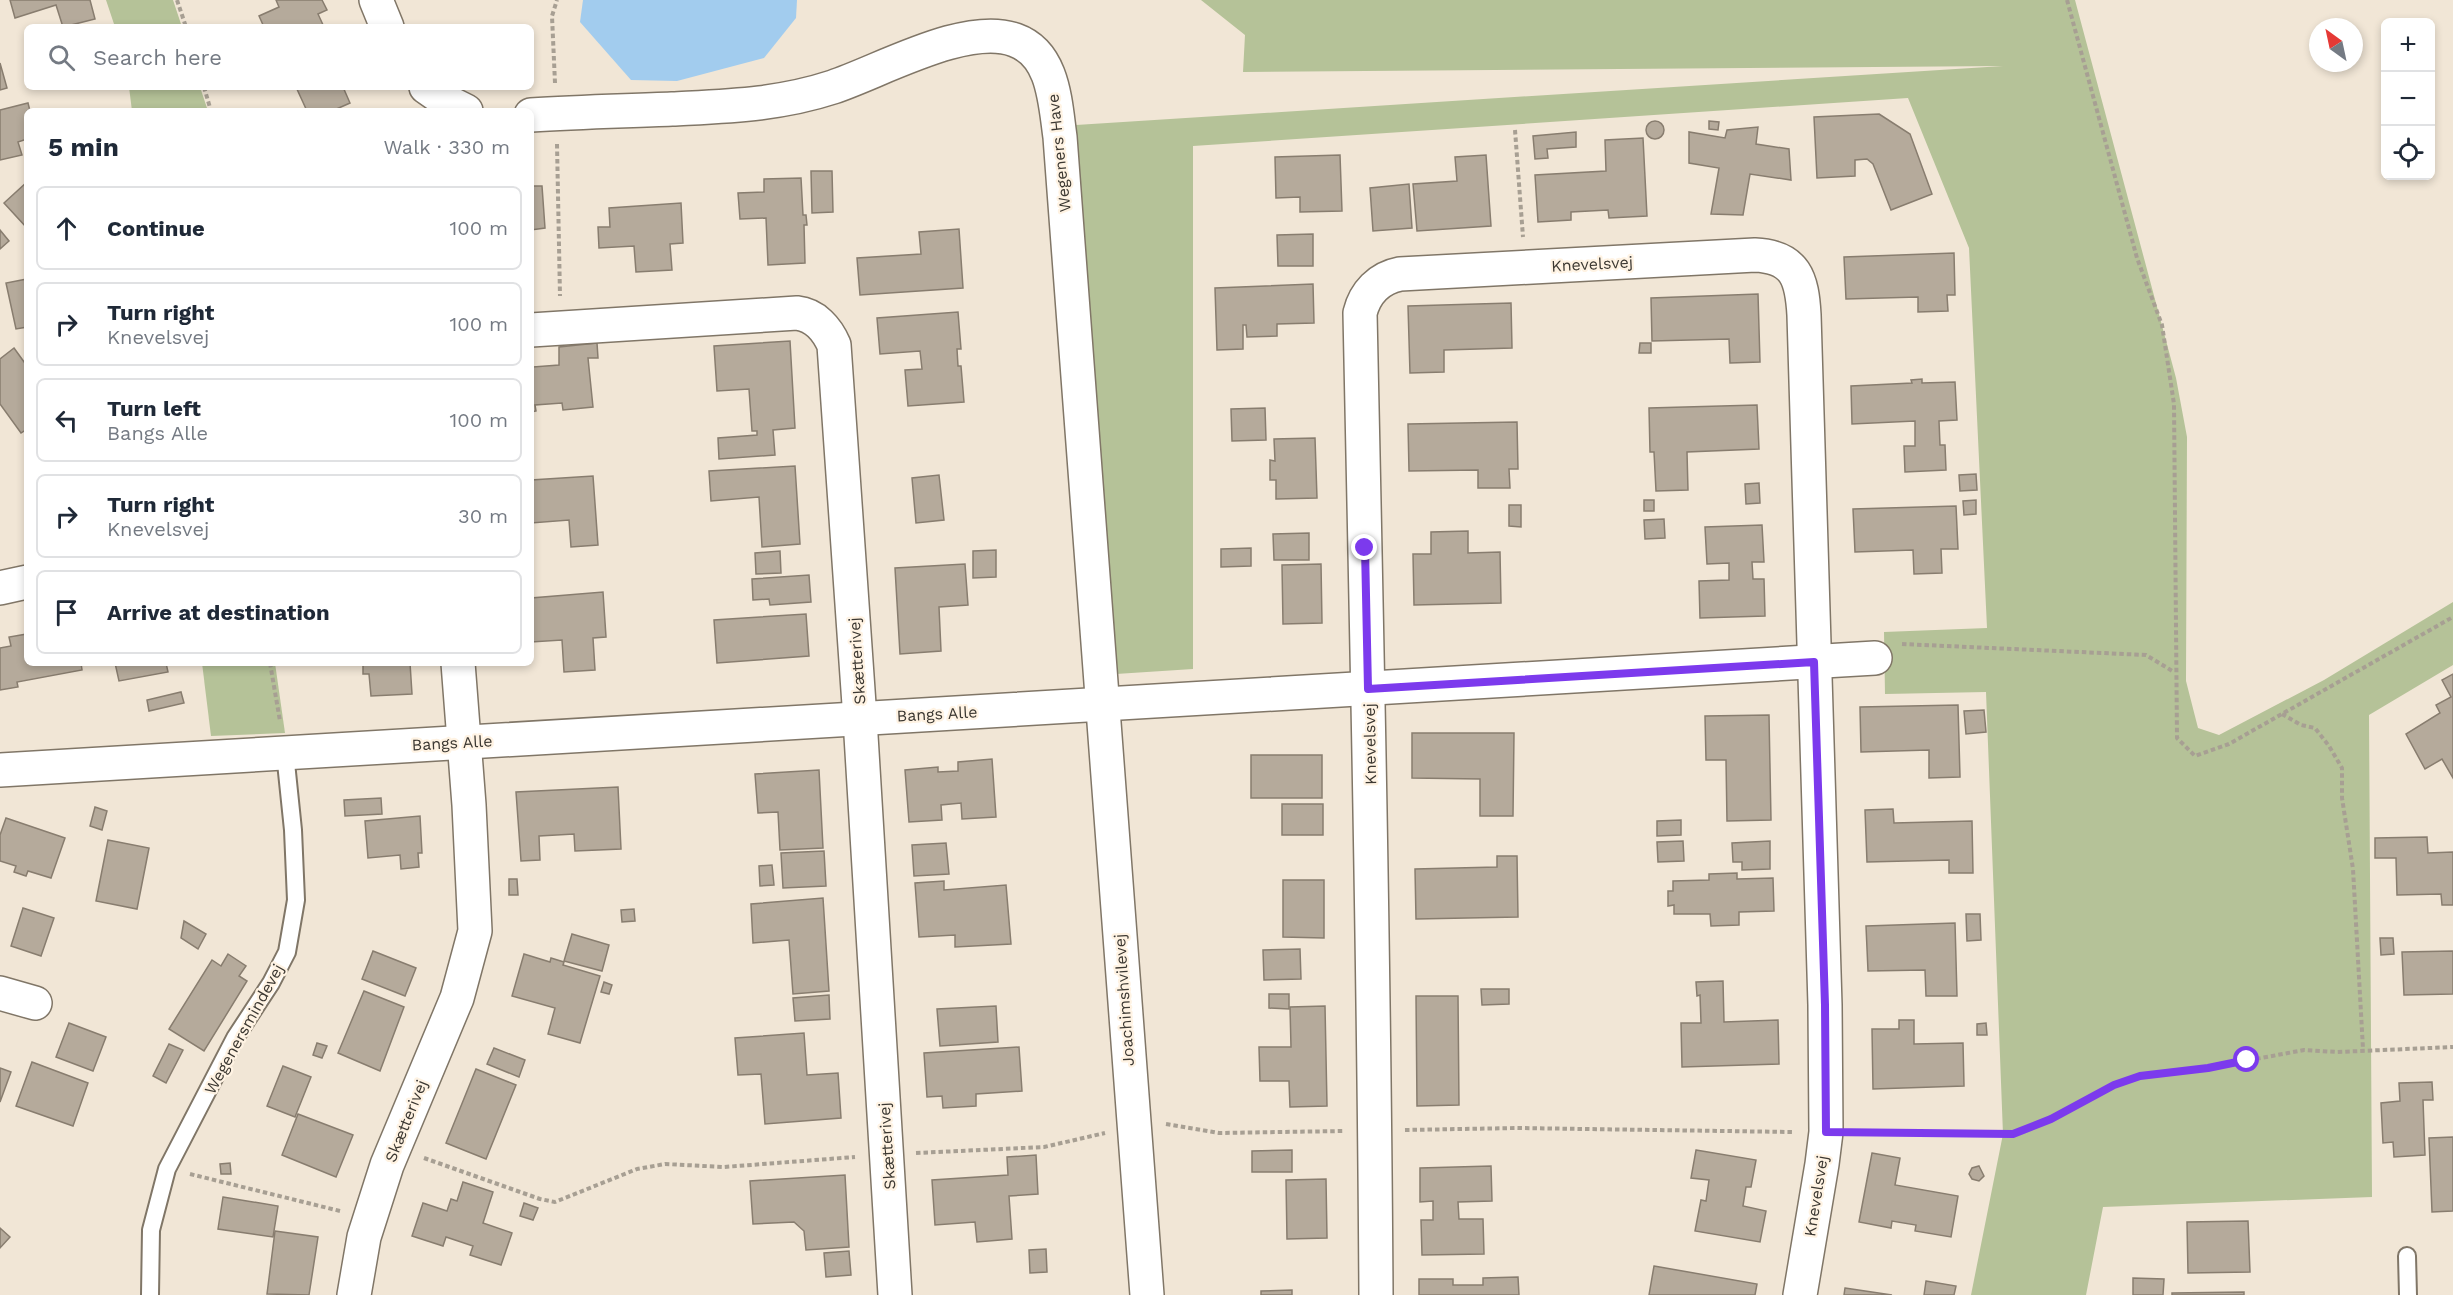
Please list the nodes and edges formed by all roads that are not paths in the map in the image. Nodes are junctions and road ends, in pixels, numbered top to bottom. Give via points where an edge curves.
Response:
1 (376, 0) edge
2 (386, 24) edge
3 (430, 90) edge
4 (460, 108) edge
5 (543, 114) edge
6 (546, 329) edge
7 (24, 583) edge
8 (0, 588) edge
9 (1875, 658) road end
10 (1814, 662) junction
11 (458, 666) edge
12 (1368, 689) junction
13 (1103, 704) junction
14 (860, 719) junction
15 (464, 742) junction
16 (285, 753) junction
17 (0, 770) edge
18 (0, 993) edge
19 (35, 1003) dead end
20 (2407, 1256) dead end
21 (150, 1295) edge
22 (354, 1295) edge
23 (895, 1295) edge
24 (1147, 1295) edge
25 (1376, 1295) edge
26 (1800, 1295) edge
27 (2408, 1295) edge

1 - 2 street
3 - 4 street
5 - 13 street, Wegeners Have via 764,103 834,87 924,51 979,35 1015,40 1035,54 1051,77 1060,137
6 - 14 street, Skætterivej via 796,313 821,325 836,351
7 - 8 street
9 - 10 street, Bangs Alle
10 - 12 street, Bangs Alle
10 - 12 street, Knevelsvej via 1804,315 1802,288 1792,269 1776,259 1755,255 1525,267 1395,275 1375,285 1362,305
10 - 26 street, Knevelsvej via 1826,1132
11 - 15 street, Skætterivej
12 - 13 street, Bangs Alle
12 - 25 street, Knevelsvej
13 - 14 street, Bangs Alle
13 - 24 street, Joachimshvilevej
14 - 15 street, Bangs Alle
14 - 23 street, Skætterivej
15 - 16 street, Bangs Alle
15 - 22 street, Skætterivej via 475,932 457,998 370,1218
16 - 17 street, Bangs Alle
16 - 21 lane, Wegenersmindevej via 296,900 287,952 235,1038 167,1168 151,1230
18 - 19 street
20 - 27 lane

